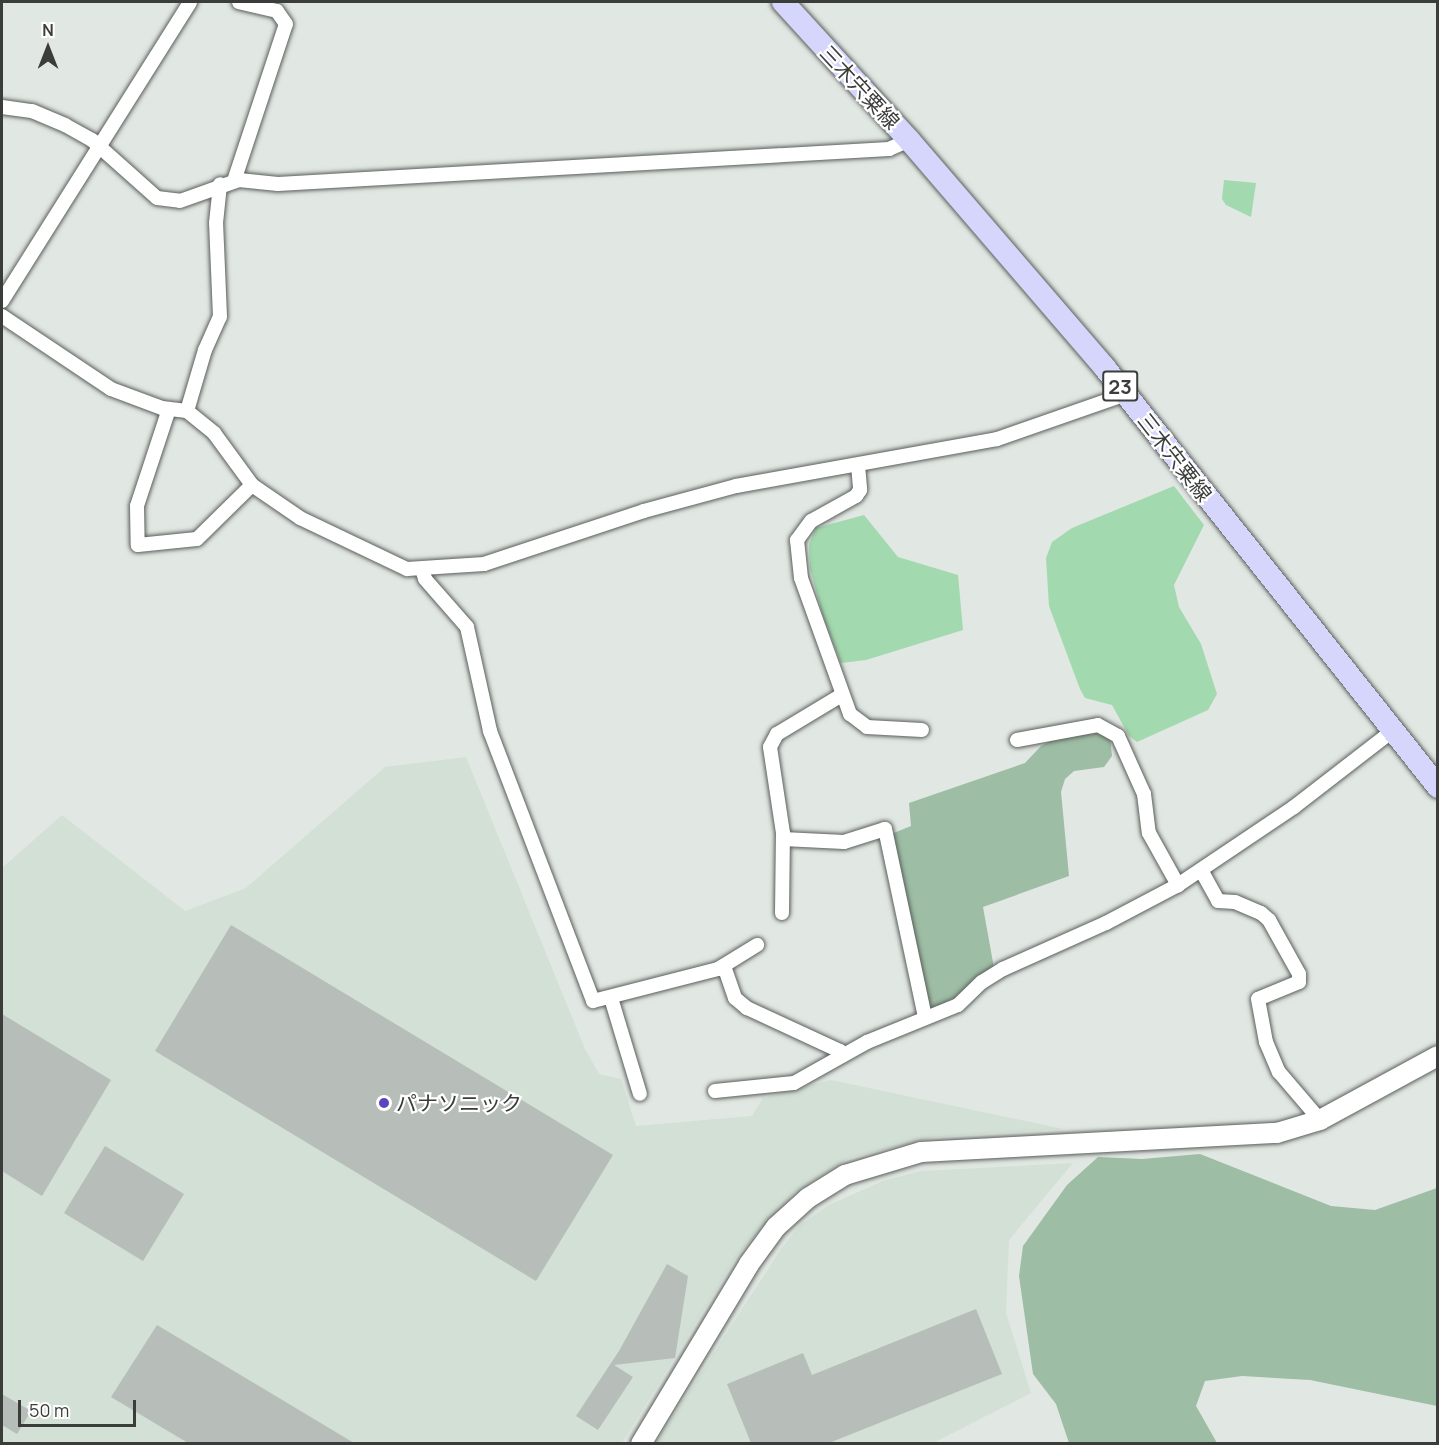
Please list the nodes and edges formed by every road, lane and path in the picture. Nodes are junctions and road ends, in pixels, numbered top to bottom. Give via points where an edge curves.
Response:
1 (190, 2) edge
2 (239, 2) edge
3 (783, 2) edge
4 (2, 108) edge
5 (909, 140) junction
6 (99, 148) junction
7 (234, 181) junction
8 (219, 184) junction
9 (7, 281) edge
10 (2, 301) edge
11 (2, 318) edge
12 (1126, 394) junction
13 (169, 409) junction
14 (187, 411) junction
15 (858, 465) junction
16 (252, 485) junction
17 (422, 569) junction
18 (842, 695) junction
19 (922, 730) dead end
20 (1391, 732) junction
21 (1017, 740) dead end
22 (1437, 788) edge
23 (783, 839) junction
24 (1201, 870) junction
25 (1178, 885) junction
26 (782, 912) dead end
27 (757, 945) dead end
28 (724, 966) junction
29 (611, 998) junction
30 (925, 1017) junction
31 (842, 1056) junction
32 (1437, 1056) edge
33 (715, 1091) dead end
34 (640, 1094) dead end
35 (1320, 1120) junction
36 (641, 1443) edge

1 - 6 street
2 - 7 street via 277,11 286,24
3 - 5 main road, 三木宍粟線 / 23
4 - 6 street via 32,111 83,135
5 - 7 street via 889,149 278,184
5 - 12 main road, 三木宍粟線 / 23
6 - 8 street via 157,198 180,201
6 - 9 street
7 - 8 street
8 - 14 street via 216,266 220,317 205,350
9 - 10 street
11 - 13 street via 111,389
12 - 15 street via 997,439
12 - 20 main road, 三木宍粟線 / 23
13 - 14 street
13 - 16 street via 137,506 138,545 197,539
14 - 16 street via 214,433
15 - 17 street via 725,489 484,564
15 - 18 street via 860,490 856,496 811,521 797,540 801,578
16 - 17 street via 300,518 370,554 407,569
17 - 29 street via 425,579 467,627 490,731 588,995 593,1001
18 - 19 street via 850,714 860,724
18 - 23 street via 773,740 772,770
20 - 22 main road, 三木宍粟線 / 23
20 - 24 street via 1294,807
21 - 25 street via 1098,725 1118,736 1144,795 1149,833
23 - 26 street
23 - 30 street via 844,842 885,829
24 - 25 street
24 - 35 street via 1218,901 1235,902 1269,920 1299,974 1299,982 1258,999 1266,1042 1280,1072
25 - 30 street via 1106,923 1003,969 958,1005
27 - 28 street
28 - 29 street
28 - 31 street via 735,998 747,1008 840,1051
29 - 34 street
30 - 31 street
31 - 33 street via 794,1083
32 - 35 street
35 - 36 street via 1278,1132 921,1152 845,1175 808,1198 776,1227 749,1264

